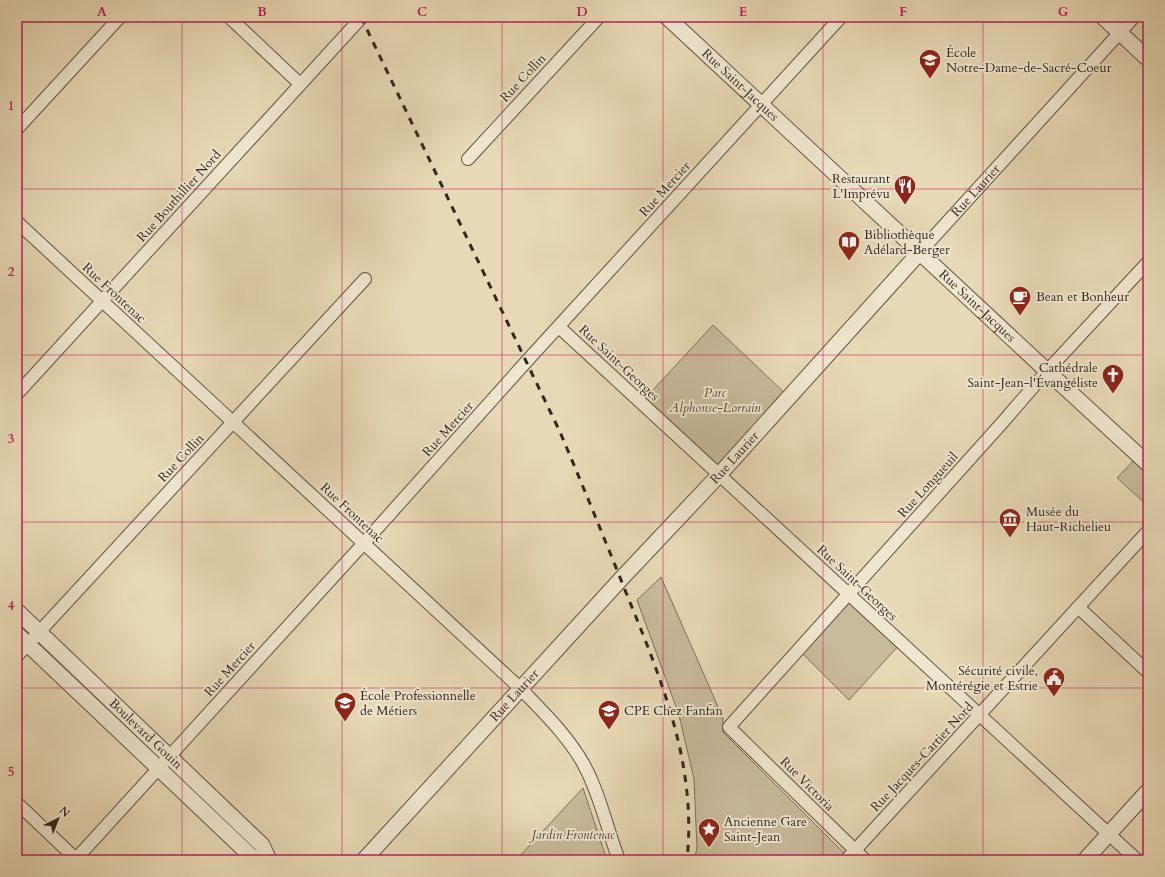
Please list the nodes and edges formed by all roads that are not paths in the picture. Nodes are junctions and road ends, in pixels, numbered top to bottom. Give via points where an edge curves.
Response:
1 (120, 17) edge
2 (229, 17) edge
3 (362, 17) edge
4 (599, 17) edge
5 (667, 17) edge
6 (841, 17) edge
7 (1103, 17) edge
8 (1134, 17) edge
9 (1120, 33) junction
10 (1148, 59) edge
11 (300, 84) junction
12 (761, 104) junction
13 (17, 129) edge
14 (468, 158) dead end
15 (17, 222) edge
16 (920, 252) junction
17 (1148, 262) edge
18 (365, 280) dead end
19 (102, 301) junction
20 (558, 327) junction
21 (1047, 372) junction
22 (17, 394) edge
23 (233, 422) junction
24 (1148, 464) edge
25 (719, 474) junction
26 (1148, 531) edge
27 (364, 543) junction
28 (848, 594) junction
29 (1078, 607) junction
30 (17, 611) edge
31 (39, 632) junction
32 (22, 640) edge
33 (17, 656) edge
34 (1148, 672) edge
35 (521, 689) junction
36 (979, 715) junction
37 (729, 727) joint
38 (170, 757) junction
39 (158, 769) junction
40 (1148, 791) edge
41 (17, 803) edge
42 (1109, 834) junction
43 (855, 850) junction
44 (76, 859) edge
45 (258, 860) edge
46 (269, 860) edge
47 (364, 860) edge
48 (619, 860) edge
49 (846, 860) edge
50 (865, 860) edge
51 (1085, 860) edge
52 (1137, 860) edge

1 - 13 street
2 - 11 street
3 - 11 street, Rue Bouthillier Nord
4 - 14 street, Rue Collin
5 - 12 street, Rue Saint-Jacques
6 - 12 street, Rue Mercier
7 - 9 street
8 - 9 street, Rue Laurier
9 - 10 street
9 - 16 street, Rue Laurier
11 - 19 street, Rue Bouthillier Nord
12 - 16 street, Rue Saint-Jacques
12 - 20 street, Rue Mercier
15 - 19 street, Rue Frontenac
16 - 21 street, Rue Saint-Jacques
16 - 25 street, Rue Laurier
17 - 21 street, Rue Longueuil
18 - 23 street, Rue Collin
19 - 22 street, Rue Bouthillier Nord
19 - 23 street, Rue Frontenac
20 - 25 street, Rue Saint-Georges
20 - 27 street, Rue Mercier
21 - 24 street, Rue Saint-Jacques
21 - 28 street, Rue Longueuil
23 - 27 street, Rue Frontenac
23 - 31 street, Rue Collin
25 - 28 street, Rue Saint-Georges
25 - 35 street, Rue Laurier
26 - 29 street, Rue Jacques-Cartier Nord
27 - 35 street, Rue Frontenac
27 - 38 street, Rue Mercier
28 - 36 street, Rue Saint-Georges
28 - 37 street, Rue Longueuil
29 - 34 street
29 - 36 street, Rue Jacques-Cartier Nord
30 - 31 street, Boulevard Gouin
31 - 32 street, Rue Collin
31 - 38 street, Boulevard Gouin
32 - 33 street, Rue Collin
32 - 39 street, Boulevard Gouin
35 - 47 street, Rue Laurier
35 - 48 street, Rue Frontenac via 572,745 585,766
36 - 42 street, Rue Saint-Georges
36 - 43 street, Rue Jacques-Cartier Nord
37 - 43 street, Rue Victoria
38 - 39 street, Rue Mercier
38 - 46 street, Boulevard Gouin via 262,845
39 - 44 street, Rue Mercier
39 - 45 street, Boulevard Gouin
40 - 42 street
41 - 44 street
42 - 51 street
42 - 52 street, Rue Saint-Georges
43 - 49 street, Rue Jacques-Cartier Nord
43 - 50 street, Rue Victoria

